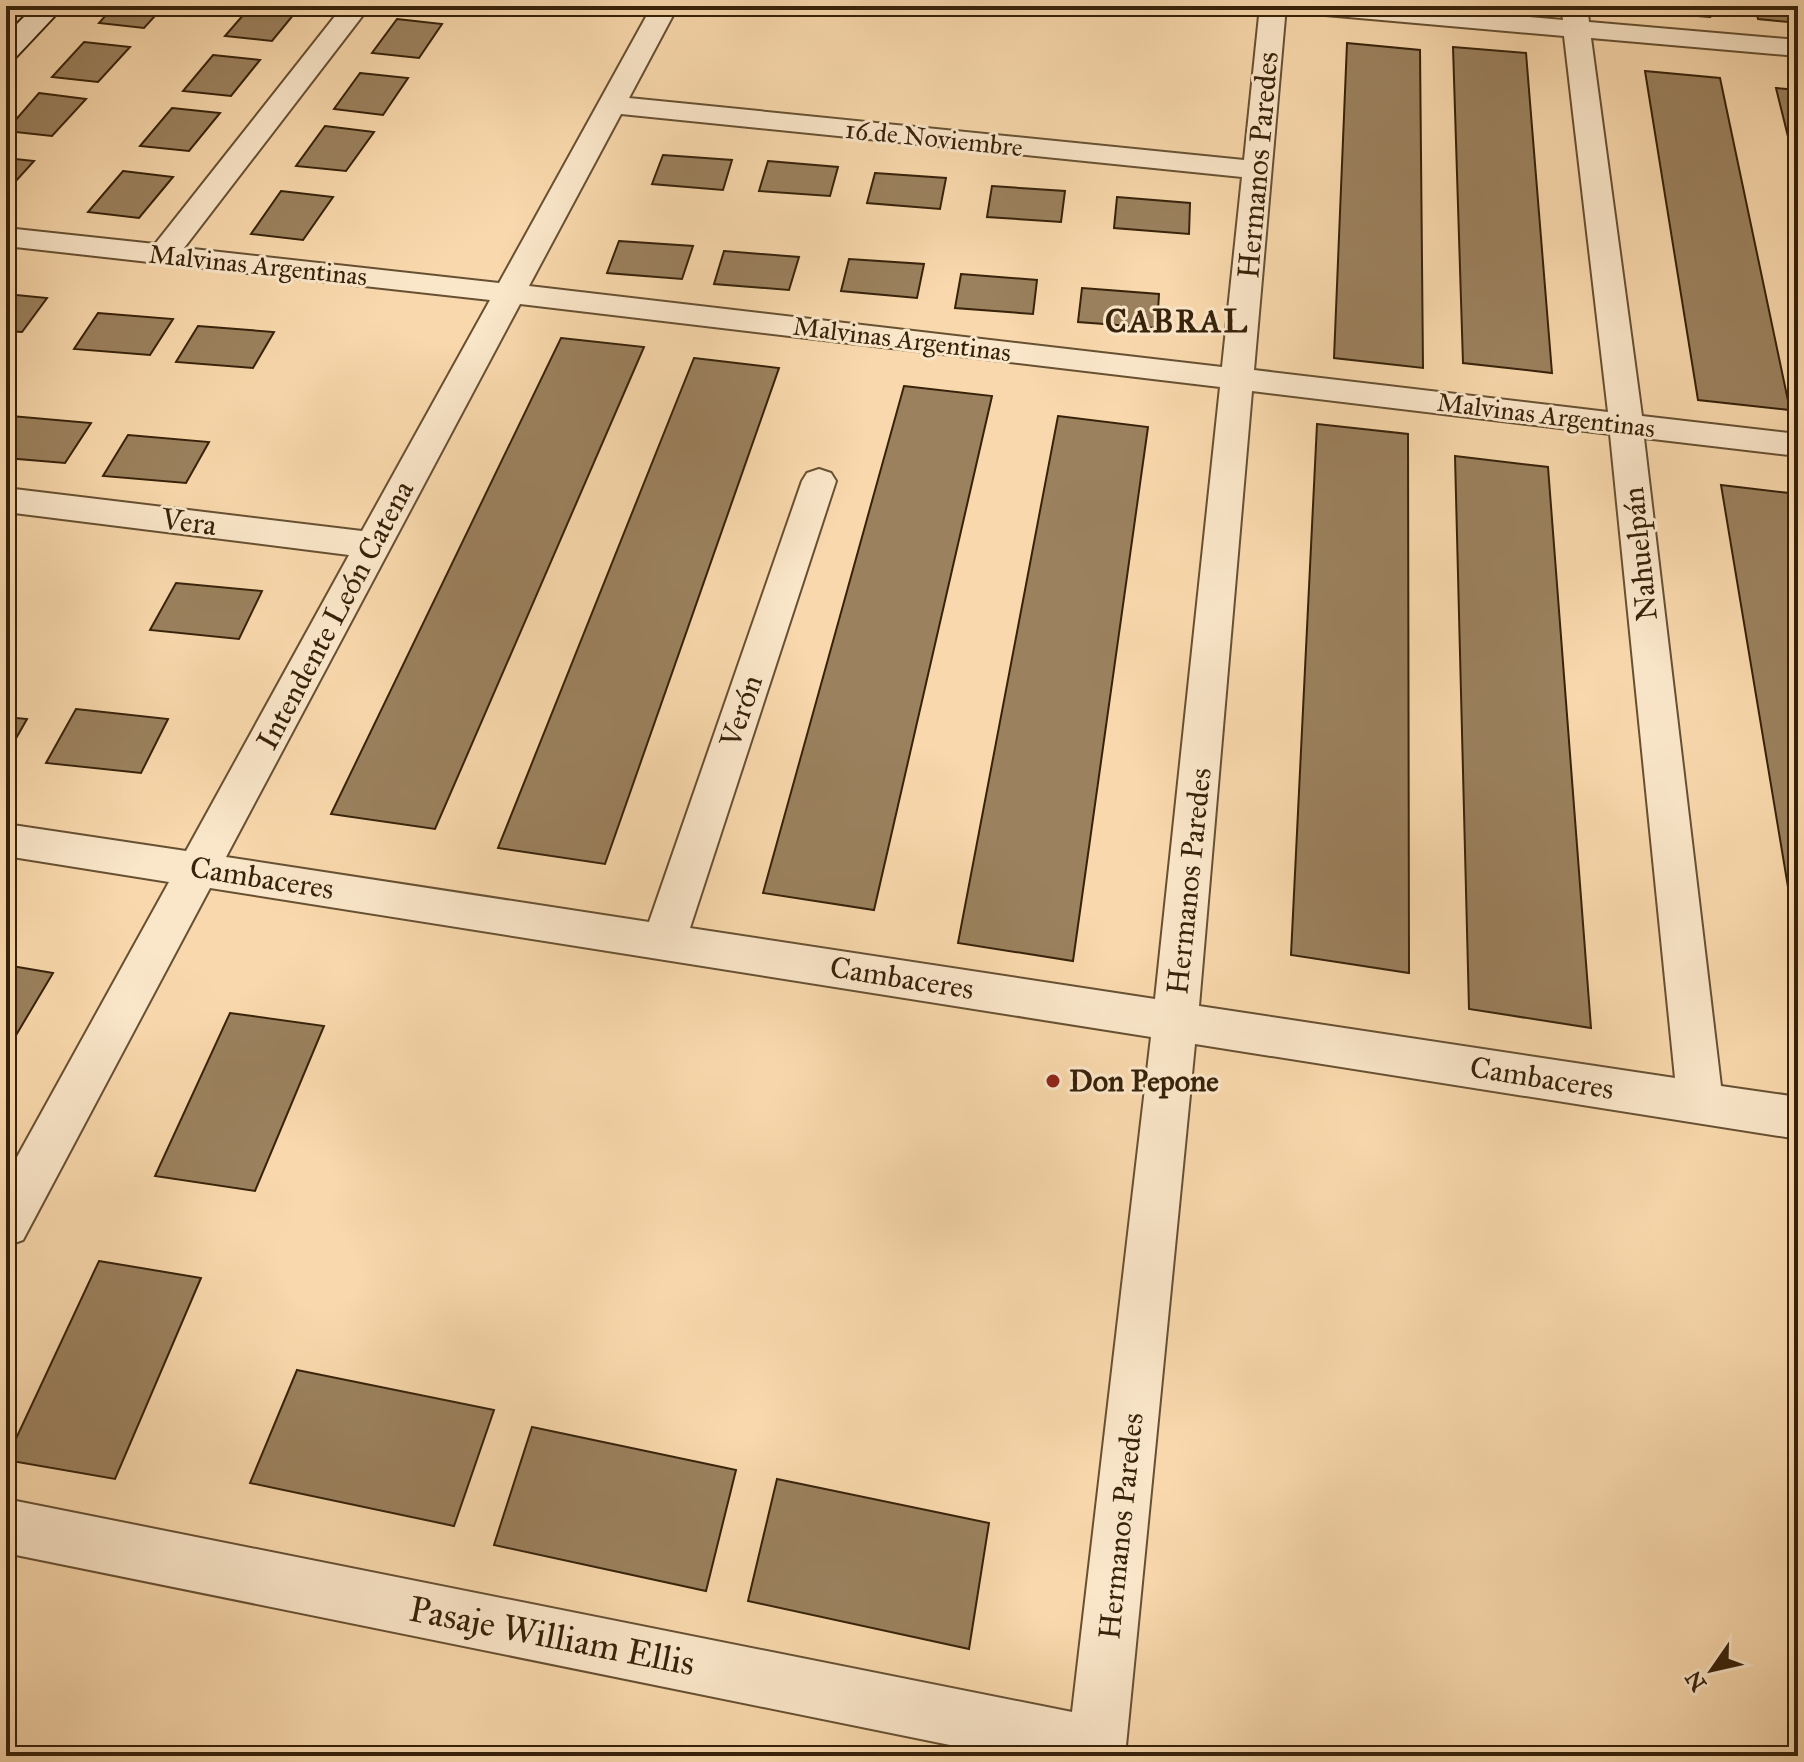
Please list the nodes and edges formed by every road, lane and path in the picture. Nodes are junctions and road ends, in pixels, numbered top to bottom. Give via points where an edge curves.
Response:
1 (50, 6) edge
2 (357, 6) edge
3 (665, 6) edge
4 (1273, 6) edge
5 (1314, 6) edge
6 (1576, 17) edge
7 (1798, 48) edge
8 (6, 51) edge
9 (611, 105) junction
10 (1258, 170) junction
11 (6, 237) edge
12 (163, 255) junction
13 (509, 293) junction
14 (1238, 379) junction
15 (1626, 425) junction
16 (1798, 445) edge
17 (819, 481) dead end
18 (6, 500) edge
19 (372, 545) junction
20 (6, 840) edge
21 (198, 868) junction
22 (664, 941) junction
23 (1175, 1021) junction
24 (1700, 1103) junction
25 (1798, 1118) edge
26 (6, 1224) edge
27 (6, 1526) edge
28 (1097, 1751) edge

1 - 8 street
2 - 12 street
3 - 9 street, Intendente León Catena
4 - 10 street, Hermanos Paredes
5 - 6 street
6 - 7 street
6 - 15 street, Nahuelpán
9 - 10 street, 16 de Noviembre
9 - 13 street, Intendente León Catena
10 - 14 street, Hermanos Paredes
11 - 12 street, Malvinas Argentinas
12 - 13 street, Malvinas Argentinas
13 - 14 street, Malvinas Argentinas
13 - 19 street, Intendente León Catena
14 - 15 street, Malvinas Argentinas
14 - 23 street, Hermanos Paredes
15 - 16 street, Malvinas Argentinas
15 - 24 street, Nahuelpán
17 - 22 street, Verón
18 - 19 street, Vera
19 - 21 street, Intendente León Catena
20 - 21 street, Cambaceres
21 - 22 street, Cambaceres
21 - 26 street, Intendente León Catena
22 - 23 street, Cambaceres
23 - 24 street, Cambaceres
23 - 28 street, Hermanos Paredes
24 - 25 street, Cambaceres
27 - 28 street, Pasaje William Ellis

